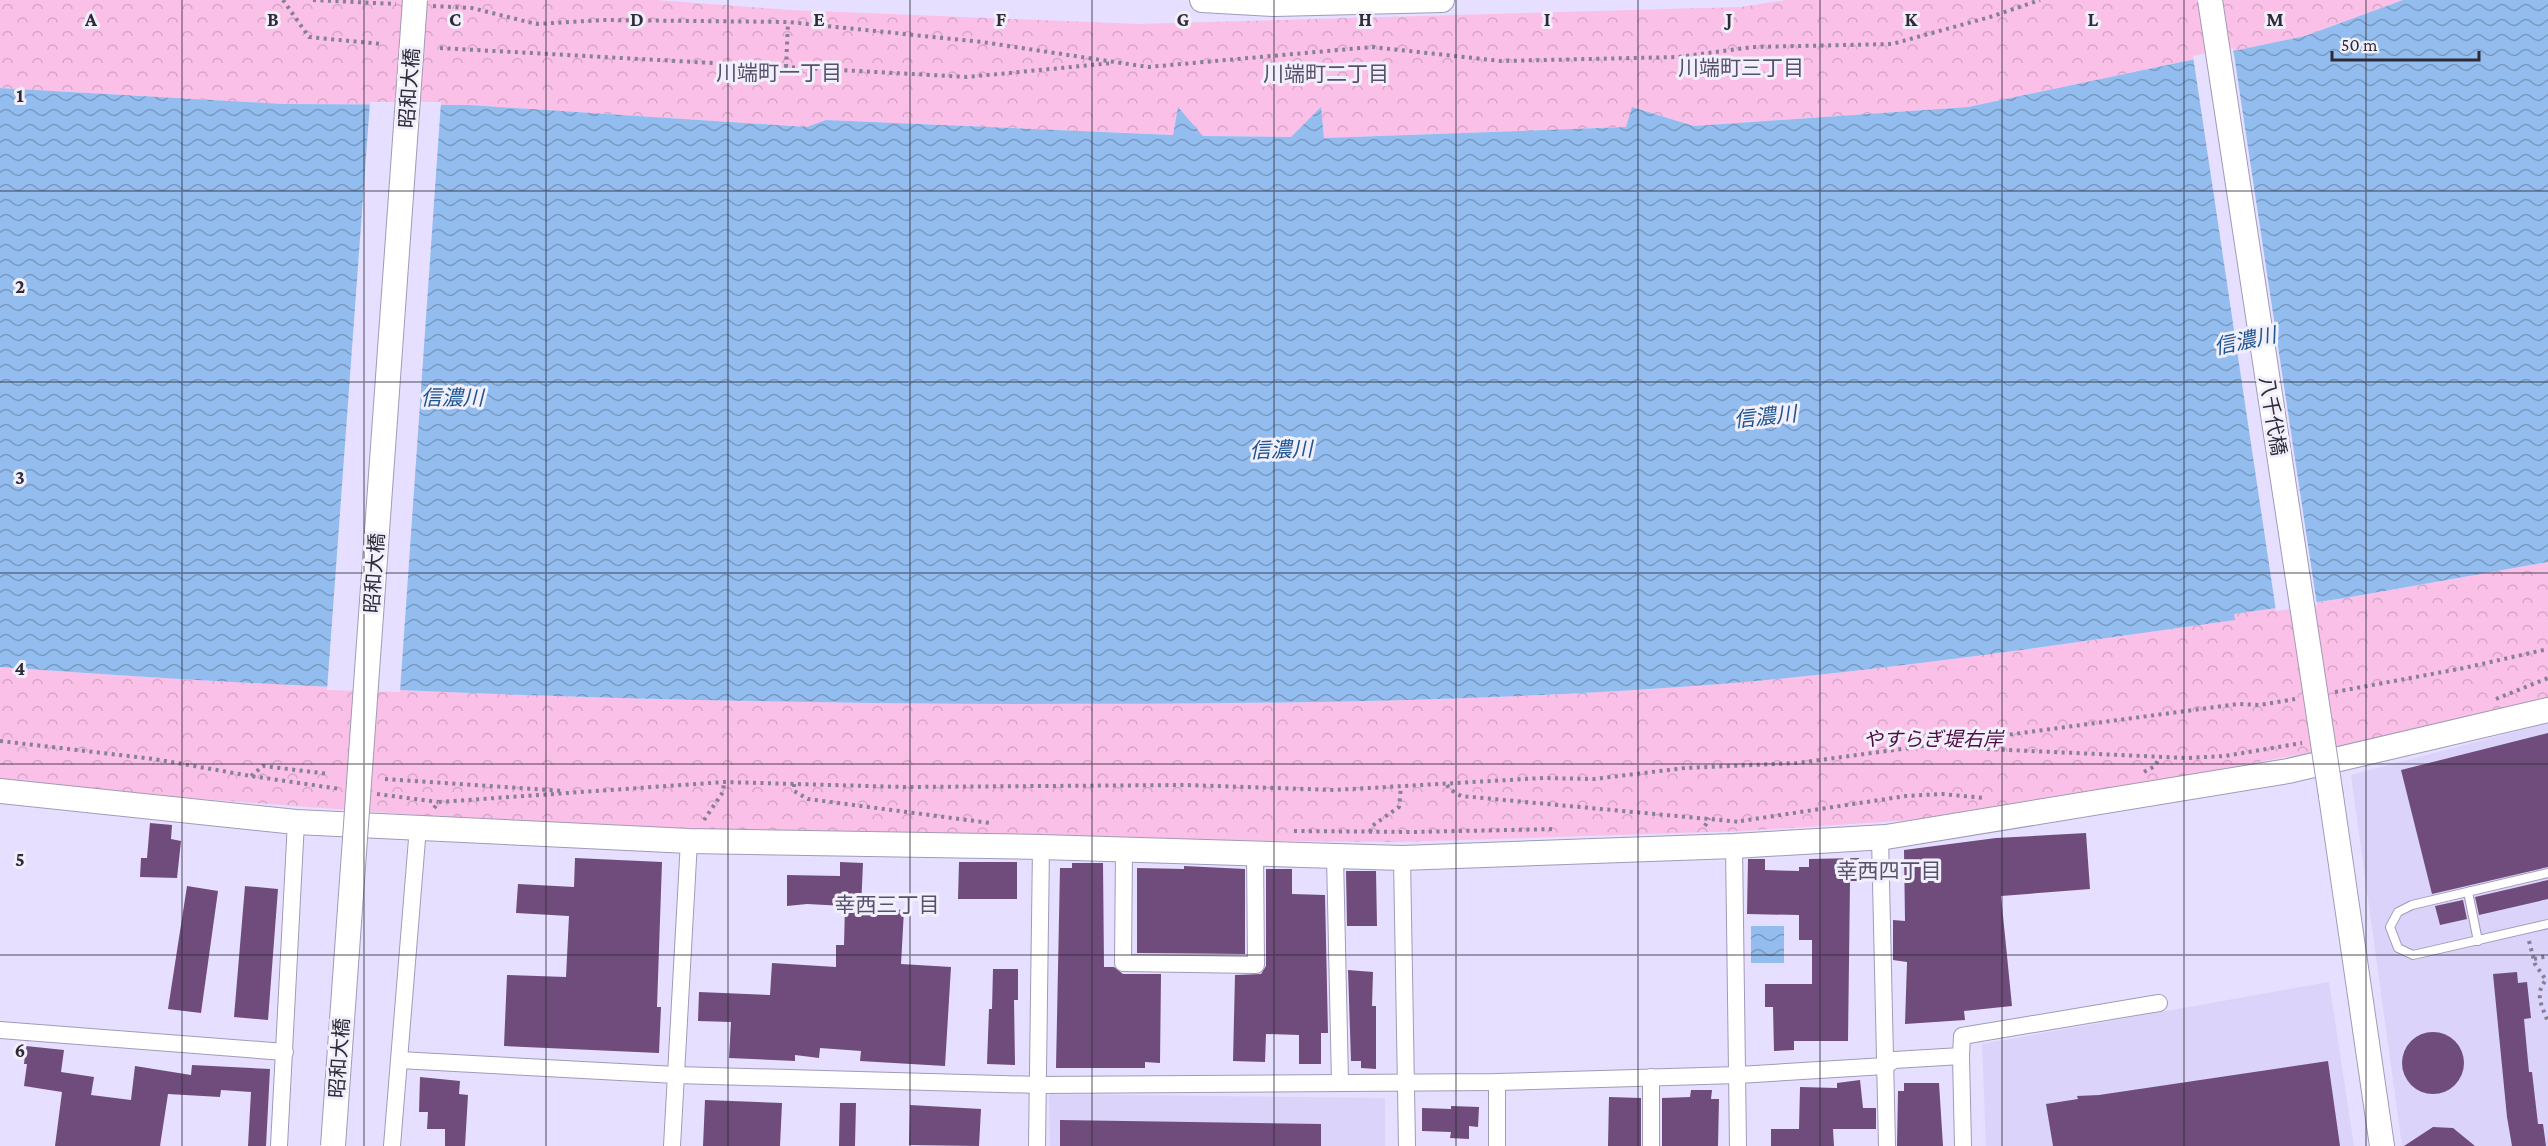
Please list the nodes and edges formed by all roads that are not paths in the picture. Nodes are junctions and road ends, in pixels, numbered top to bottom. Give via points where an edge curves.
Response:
1 (1202, 0) edge
2 (1442, 0) edge
3 (2210, 0) edge
4 (415, 4) edge
5 (2548, 710) edge
6 (0, 791) edge
7 (296, 822) junction
8 (418, 827) junction
9 (697, 835) junction
10 (1880, 837) junction
11 (1738, 846) junction
12 (1041, 847) junction
13 (1125, 849) junction
14 (1256, 852) junction
15 (1335, 856) junction
16 (1402, 858) junction
17 (2548, 873) edge
18 (2548, 924) edge
19 (2478, 941) junction
20 (2159, 1003) dead end
21 (0, 1030) edge
22 (285, 1052) junction
23 (1961, 1056) junction
24 (399, 1060) junction
25 (1884, 1066) junction
26 (676, 1075) junction
27 (1738, 1075) junction
28 (1651, 1077) junction
29 (1340, 1082) junction
30 (1497, 1082) junction
31 (1406, 1083) junction
32 (1039, 1084) junction
33 (279, 1146) edge
34 (333, 1146) edge
35 (392, 1146) edge
36 (672, 1146) edge
37 (1037, 1146) edge
38 (1407, 1146) edge
39 (1497, 1146) edge
40 (1651, 1146) edge
41 (1738, 1146) edge
42 (1887, 1146) edge
43 (1963, 1146) edge
44 (2382, 1146) edge

1 - 2 street via 1274,4
3 - 44 street, 八千代橋, bridge
4 - 34 street, 昭和大橋, bridge
5 - 10 street via 2288,771
6 - 7 street
7 - 8 street
7 - 22 street
8 - 9 street
8 - 24 street
9 - 12 street
9 - 26 street
10 - 11 street
10 - 25 street
11 - 16 street
11 - 27 street
12 - 13 street
12 - 32 street
13 - 14 street
13 - 14 street via 1123,963 1256,965
14 - 15 street
15 - 16 street
15 - 29 street
16 - 31 street
17 - 19 lane via 2468,892
17 - 19 lane via 2412,905 2398,912 2390,927 2398,948 2413,955
18 - 19 lane
20 - 23 street via 1962,1036
21 - 22 street
22 - 33 street
23 - 25 street via 1894,1060
23 - 43 street
24 - 26 street
24 - 35 street
25 - 27 street
25 - 42 street
26 - 32 street
26 - 36 street
27 - 28 street
27 - 41 street
28 - 30 street
28 - 40 street
29 - 31 street
29 - 32 street
30 - 31 street
30 - 39 street
31 - 38 street
32 - 37 street

